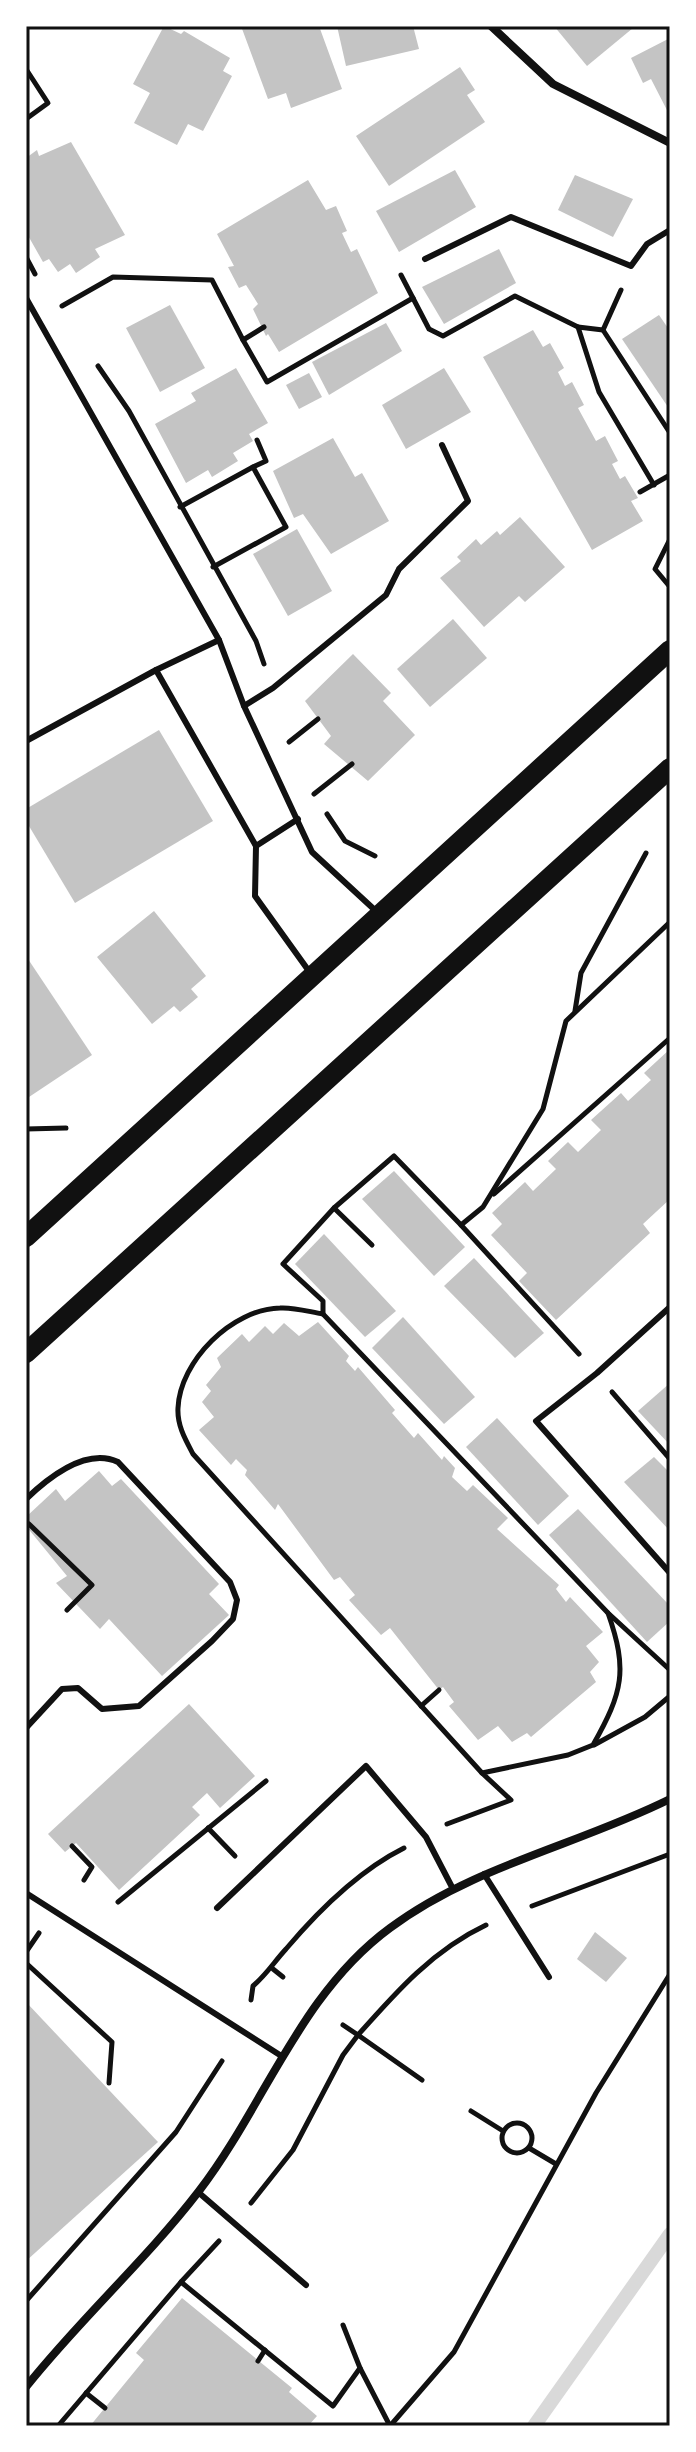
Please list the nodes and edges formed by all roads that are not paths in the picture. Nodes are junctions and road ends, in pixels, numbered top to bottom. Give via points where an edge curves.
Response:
1 (491, 26) edge
2 (670, 143) edge
3 (670, 230) edge
4 (425, 259) road end
5 (26, 298) edge
6 (442, 445) dead end
7 (219, 640) junction
8 (670, 650) edge
9 (156, 670) junction
10 (244, 706) junction
11 (26, 741) edge
12 (670, 768) edge
13 (298, 819) junction
14 (256, 846) junction
15 (380, 914) junction
16 (314, 977) junction
17 (26, 1237) edge
18 (670, 1307) edge
19 (26, 1353) edge
20 (26, 1499) edge
21 (670, 1573) edge
22 (26, 1728) edge
23 (670, 1799) edge
24 (484, 1874) junction
25 (453, 1889) junction
26 (26, 1893) edge
27 (217, 1908) dead end
28 (549, 1977) dead end
29 (283, 2057) junction
30 (198, 2192) junction
31 (306, 2285) dead end
32 (29, 2376) edge
33 (26, 2387) edge

1 - 2 street via 553,84
3 - 4 lane via 647,244 631,266 511,217
5 - 7 lane
6 - 10 lane via 468,501 399,569 386,595
7 - 9 lane
7 - 10 lane
8 - 15 main road
9 - 11 lane
9 - 14 lane
10 - 13 lane
12 - 19 main road
13 - 14 lane
13 - 15 lane via 312,852
14 - 16 lane via 255,896
15 - 16 main road
16 - 17 main road
18 - 21 lane via 536,1421
20 - 22 lane via 90,1456 118,1462 230,1582 237,1600 233,1619 223,1630 139,1706 102,1709 78,1688 62,1689
23 - 24 street via 621,1824
24 - 25 street
24 - 28 lane
25 - 27 lane via 426,1837 366,1766
25 - 29 street via 388,1929 351,1963 315,2002
26 - 29 lane
29 - 30 street
30 - 31 lane
30 - 32 street
32 - 33 street

